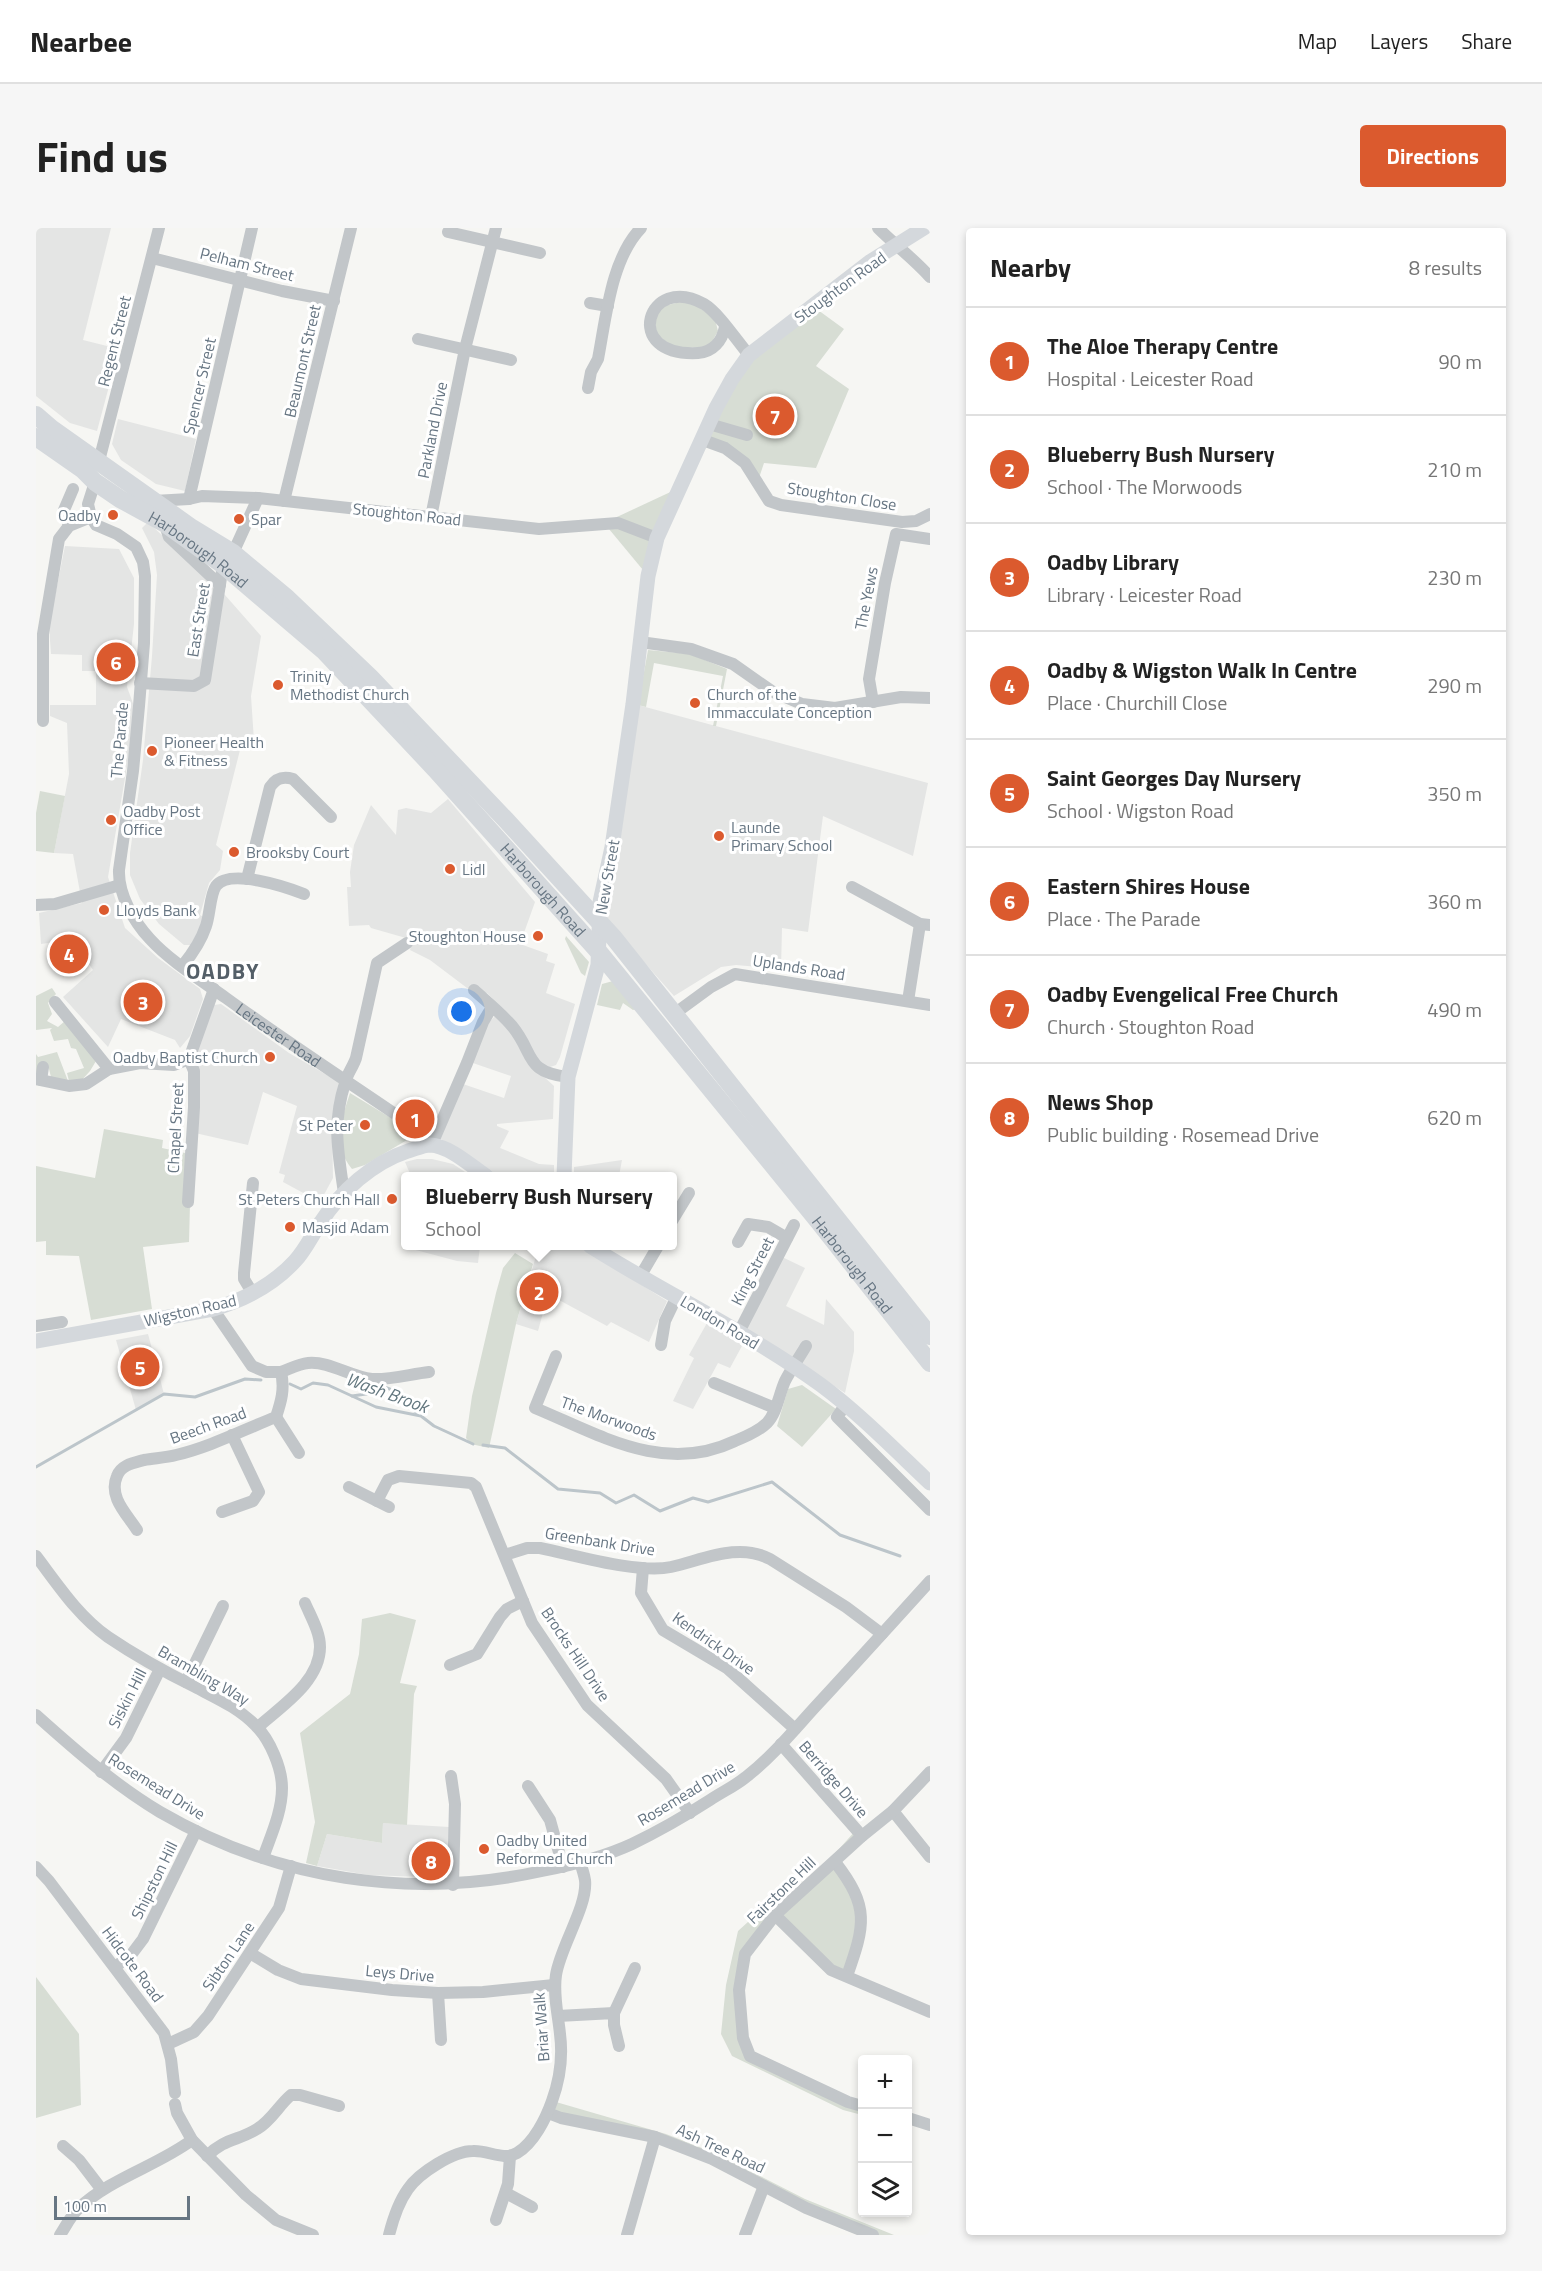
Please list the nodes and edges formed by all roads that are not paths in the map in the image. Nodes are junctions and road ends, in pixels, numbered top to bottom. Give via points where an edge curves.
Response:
1 (159, 228) edge
2 (252, 228) edge
3 (351, 228) edge
4 (496, 228) edge
5 (641, 228) edge
6 (878, 228) edge
7 (924, 228) edge
8 (448, 232) dead end
9 (492, 242) junction
10 (896, 247) junction
11 (540, 253) dead end
12 (152, 258) junction
13 (930, 277) edge
14 (241, 280) junction
15 (334, 301) junction
16 (590, 303) dead end
17 (608, 306) junction
18 (725, 327) junction
19 (418, 339) dead end
20 (465, 349) junction
21 (749, 356) junction
22 (511, 360) dead end
23 (588, 388) dead end
24 (36, 415) edge
25 (709, 424) junction
26 (36, 427) edge
27 (747, 435) dead end
28 (36, 437) edge
29 (703, 440) junction
30 (99, 461) junction
31 (94, 482) junction
32 (73, 489) dead end
33 (258, 498) junction
34 (189, 499) junction
35 (154, 501) junction
36 (284, 501) junction
37 (930, 514) edge
38 (91, 517) junction
39 (431, 517) junction
40 (164, 523) junction
41 (69, 526) junction
42 (657, 538) junction
43 (930, 539) edge
44 (228, 559) junction
45 (648, 576) joint
46 (220, 585) junction
47 (640, 642) junction
48 (140, 683) junction
49 (930, 698) edge
50 (873, 702) junction
51 (43, 721) dead end
52 (467, 780) junction
53 (331, 817) dead end
54 (518, 869) junction
55 (247, 879) junction
56 (120, 885) junction
57 (852, 887) dead end
58 (304, 894) dead end
59 (36, 905) edge
60 (925, 925) edge
61 (599, 936) junction
62 (407, 943) dead end
63 (183, 965) junction
64 (214, 989) junction
65 (474, 990) dead end
66 (908, 1001) junction
67 (55, 1002) dead end
68 (930, 1005) edge
69 (492, 1007) junction
70 (663, 1018) junction
71 (189, 1059) junction
72 (43, 1067) dead end
73 (109, 1069) junction
74 (568, 1077) junction
75 (38, 1080) edge
76 (346, 1080) junction
77 (735, 1118) junction
78 (429, 1145) junction
79 (480, 1172) edge
80 (564, 1172) edge
81 (253, 1183) dead end
82 (344, 1193) junction
83 (689, 1193) dead end
84 (188, 1202) dead end
85 (677, 1213) edge
86 (794, 1225) dead end
87 (787, 1238) junction
88 (738, 1242) dead end
89 (598, 1250) edge
90 (655, 1250) edge
91 (641, 1275) junction
92 (253, 1294) junction
93 (677, 1296) junction
94 (213, 1309) junction
95 (62, 1322) dead end
96 (36, 1326) edge
97 (740, 1332) junction
98 (930, 1336) edge
99 (36, 1341) edge
100 (661, 1345) dead end
101 (806, 1346) dead end
102 (556, 1356) dead end
103 (930, 1363) edge
104 (794, 1367) junction
105 (281, 1372) junction
106 (429, 1372) dead end
107 (714, 1383) dead end
108 (846, 1404) junction
109 (775, 1408) junction
110 (276, 1417) junction
111 (232, 1435) junction
112 (299, 1453) dead end
113 (930, 1483) edge
114 (350, 1487) dead end
115 (930, 1510) edge
116 (222, 1512) dead end
117 (137, 1530) dead end
118 (505, 1555) junction
119 (36, 1556) edge
120 (643, 1568) junction
121 (930, 1581) edge
122 (523, 1600) junction
123 (305, 1603) dead end
124 (223, 1606) dead end
125 (882, 1634) junction
126 (450, 1665) dead end
127 (160, 1669) junction
128 (186, 1682) junction
129 (36, 1715) edge
130 (258, 1727) junction
131 (795, 1729) junction
132 (781, 1744) junction
133 (101, 1772) junction
134 (930, 1772) edge
135 (451, 1776) dead end
136 (528, 1786) dead end
137 (893, 1811) junction
138 (690, 1813) junction
139 (196, 1831) junction
140 (862, 1836) junction
141 (930, 1857) edge
142 (263, 1858) junction
143 (580, 1862) junction
144 (835, 1862) junction
145 (291, 1866) junction
146 (563, 1867) junction
147 (36, 1868) edge
148 (453, 1885) junction
149 (775, 1915) junction
150 (250, 1953) junction
151 (115, 1968) junction
152 (635, 1968) dead end
153 (847, 1976) junction
154 (554, 1985) junction
155 (438, 1994) junction
156 (930, 2012) edge
157 (614, 2013) junction
158 (558, 2016) junction
159 (441, 2040) dead end
160 (168, 2044) junction
161 (619, 2046) dead end
162 (858, 2105) edge
163 (339, 2106) dead end
164 (548, 2113) junction
165 (912, 2119) edge
166 (930, 2125) edge
167 (655, 2136) junction
168 (192, 2140) junction
169 (63, 2146) dead end
170 (510, 2156) junction
171 (207, 2157) junction
172 (764, 2186) junction
173 (102, 2190) junction
174 (506, 2193) junction
175 (532, 2207) dead end
176 (496, 2220) dead end
177 (60, 2235) edge
178 (313, 2235) edge
179 (389, 2235) edge
180 (627, 2235) edge
181 (745, 2235) edge
182 (873, 2235) edge

1 - 12 street, Regent Street
2 - 14 street, Spencer Street
3 - 15 street, Beaumont Street
4 - 9 street, Parkland Drive
5 - 17 street via 610,274
6 - 10 street
7 - 10 main road, Stoughton Road
8 - 9 street
9 - 11 street
9 - 20 street, Parkland Drive
10 - 13 street
10 - 21 main road, Stoughton Road via 871,261
12 - 14 street, Pelham Street
12 - 30 street, Regent Street
14 - 15 street, Pelham Street
14 - 34 street, Spencer Street
15 - 36 street, Beaumont Street
16 - 17 street
17 - 23 street
18 - 18 street via 704,304 678,297 660,303 649,324 658,343 686,353 714,347
18 - 21 street
19 - 20 street
20 - 22 street
20 - 39 street, Parkland Drive
21 - 25 main road, Stoughton Road
24 - 30 highway
25 - 27 street
25 - 29 main road, Stoughton Road
26 - 31 highway via 90,466
28 - 31 highway
29 - 37 street, Stoughton Close via 725,448 745,463 769,501 902,522
29 - 42 main road, Stoughton Road
30 - 31 highway
30 - 35 highway, Harborough Road
30 - 40 highway via 104,477 159,513
31 - 38 street via 88,504
31 - 40 highway, Harborough Road
32 - 41 street via 64,510
33 - 34 street, Stoughton Road
33 - 36 street, Stoughton Road
33 - 44 street, East Street
34 - 35 street, Stoughton Road
35 - 44 highway, Harborough Road
36 - 39 street, Stoughton Road
38 - 41 street
38 - 48 street, The Parade via 96,525 136,547 143,562 146,598
39 - 42 street, Stoughton Road via 539,530 618,523
40 - 44 highway, Harborough Road
40 - 46 street via 169,537
41 - 51 street via 59,539 43,634
42 - 45 main road, Stoughton Road
43 - 50 street, The Yews via 896,534 869,679
44 - 46 street, East Street
44 - 52 highway, Harborough Road via 287,598 337,644
44 - 54 highway, Harborough Road via 325,652 435,769
45 - 47 main road, New Street
46 - 48 street, East Street via 205,681 194,686
47 - 50 street via 691,649 733,664 773,692 802,704 835,708
47 - 61 main road, New Street via 615,828 600,902
48 - 56 street, The Parade
49 - 50 street
52 - 54 highway via 524,859
52 - 61 highway, Harborough Road via 506,820
53 - 55 street via 293,779 273,781
54 - 61 highway, Harborough Road
55 - 58 street
55 - 63 street via 235,877 216,886 202,938
56 - 59 street via 55,904
56 - 63 street, Leicester Road via 144,932
57 - 60 street
60 - 66 street
61 - 70 highway
61 - 74 main road, New Street via 598,965
62 - 76 street via 377,963 356,1058
63 - 64 street, Leicester Road
64 - 71 street, Chapel Street
64 - 76 street, Leicester Road
65 - 69 street
66 - 68 street, Uplands Road
66 - 70 street, Uplands Road via 735,974
67 - 73 street
69 - 74 street via 512,1026 538,1068 547,1074
69 - 78 street
70 - 77 highway, Harborough Road
70 - 77 highway via 710,1078
70 - 98 highway, Harborough Road
71 - 73 street via 174,1065 140,1063
71 - 84 street, Chapel Street via 194,1071 194,1107
72 - 75 street
73 - 75 street via 87,1084 69,1086
74 - 80 main road, New Street
76 - 78 street, Leicester Road via 417,1129
76 - 82 street via 335,1131
77 - 103 highway, Harborough Road
78 - 79 main road via 446,1150
78 - 82 main road, Wigston Road via 391,1158
81 - 92 street via 244,1273
82 - 92 main road, Wigston Road via 296,1260
83 - 85 street
86 - 87 street, King Street
87 - 88 street via 768,1227 748,1224
87 - 97 street, King Street
89 - 91 main road, London Road
90 - 91 street
91 - 93 main road, London Road
92 - 94 main road, Wigston Road
93 - 97 main road, London Road
93 - 100 street via 665,1321
94 - 99 main road, Wigston Road
94 - 105 street via 252,1366 266,1372
95 - 96 street
97 - 104 main road, London Road
101 - 104 street, The Morwoods
102 - 109 street, The Morwoods via 535,1408 644,1451 687,1455 727,1445 766,1424
104 - 108 main road, London Road
104 - 109 street, The Morwoods
105 - 106 street via 313,1363 374,1379
105 - 110 street via 283,1390
107 - 109 street
108 - 113 main road, London Road
108 - 115 street via 837,1417
110 - 111 street, Beech Road
110 - 112 street
111 - 116 street via 259,1492 253,1501
111 - 117 street, Beech Road via 122,1469 117,1476 116,1494
114 - 118 street, Brocks Hill Drive via 383,1504 388,1480 399,1476 471,1483
118 - 120 street, Greenbank Drive via 540,1548
118 - 122 street, Brocks Hill Drive
119 - 127 street, Brambling Way via 88,1622
120 - 125 street, Greenbank Drive via 669,1567 721,1554 756,1553 846,1607
120 - 131 street, Kendrick Drive via 641,1593 663,1630 727,1668
121 - 125 street, Rosemead Drive
122 - 126 street via 500,1617 477,1654
122 - 138 street, Brocks Hill Drive via 532,1623 587,1705 666,1779
123 - 130 street via 319,1636 318,1659 304,1686
124 - 128 street
125 - 131 street, Rosemead Drive
127 - 128 street, Brambling Way
127 - 133 street, Siskin Hill via 126,1738
128 - 130 street, Brambling Way via 241,1712
129 - 133 street, Rosemead Drive
130 - 142 street, Brambling Way via 270,1747 282,1785 276,1825
131 - 132 street, Rosemead Drive
132 - 138 street, Rosemead Drive via 747,1777
132 - 140 street, Berridge Drive
133 - 139 street, Rosemead Drive
134 - 137 street, Fairstone Hill
135 - 148 street via 455,1804
136 - 146 street via 550,1820
137 - 140 street, Fairstone Hill
137 - 141 street
138 - 143 street, Rosemead Drive via 632,1844
139 - 142 street, Rosemead Drive
139 - 151 street, Shipston Hill via 143,1939
140 - 144 street, Fairstone Hill
142 - 145 street, Rosemead Drive
143 - 146 street, Rosemead Drive
143 - 154 street, Briar Walk via 585,1881 583,1896
144 - 149 street, Fairstone Hill
144 - 153 street via 852,1884 860,1905 859,1943
145 - 148 street, Rosemead Drive via 354,1880
145 - 150 street, Sibton Lane via 279,1908
146 - 148 street, Rosemead Drive
147 - 151 street, Hidcote Road
149 - 153 street via 831,1970
149 - 162 street, Fairstone Hill via 745,1954 739,1990 743,2038 750,2056
150 - 155 street, Leys Drive via 290,1975 314,1982
150 - 160 street, Sibton Lane via 201,2025
151 - 160 street, Hidcote Road via 158,2024
152 - 157 street
153 - 156 street
154 - 155 street, Leys Drive
154 - 158 street, Briar Walk
155 - 159 street
157 - 158 street
157 - 161 street
158 - 164 street, Briar Walk via 561,2067
160 - 168 street, Hidcote Road via 177,2113
163 - 171 street via 291,2095 257,2130 225,2142
164 - 167 street, Ash Tree Road
164 - 170 street, Briar Walk via 525,2147
165 - 166 street
167 - 172 street, Ash Tree Road
167 - 180 street
168 - 171 street, Hidcote Road
168 - 173 street
169 - 173 street
170 - 174 street
170 - 179 street via 471,2151 443,2161 410,2187 398,2205
171 - 178 street, Hidcote Road via 276,2220
172 - 181 street
172 - 182 street, Ash Tree Road
173 - 177 street via 77,2209
174 - 175 street
174 - 176 street

